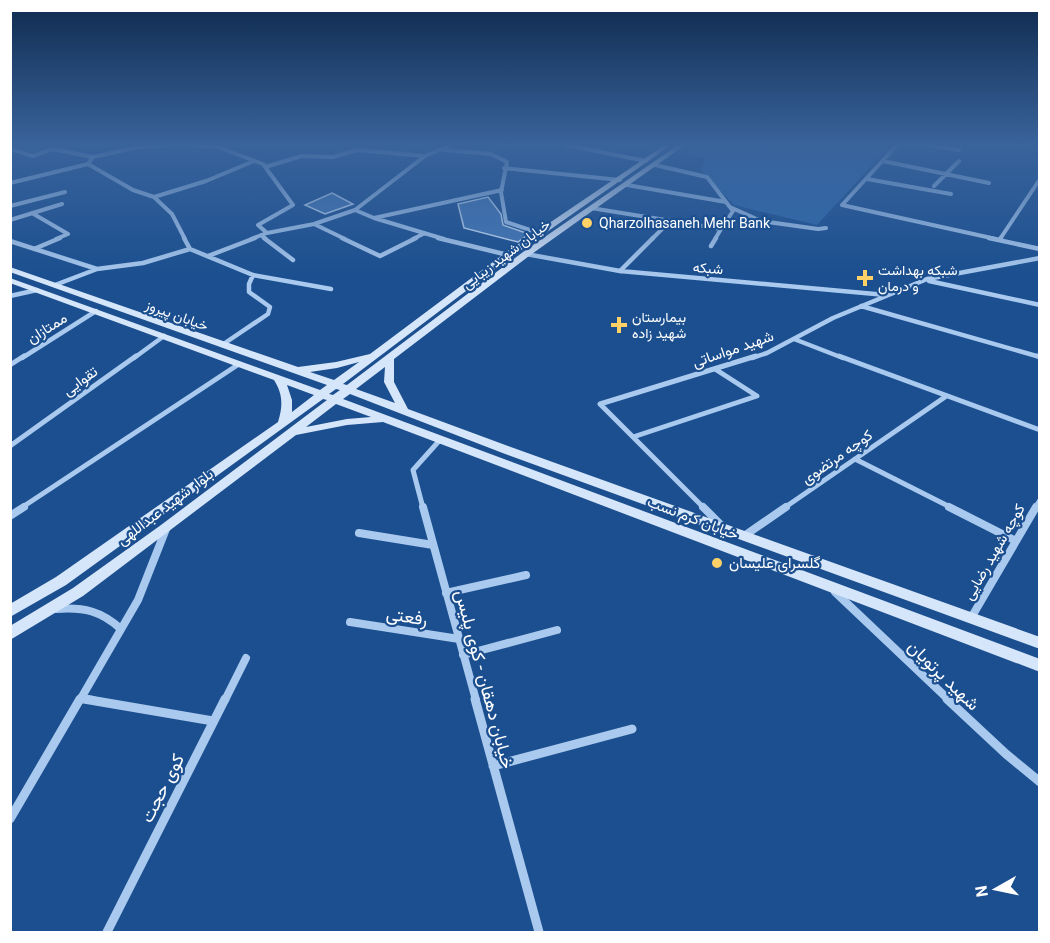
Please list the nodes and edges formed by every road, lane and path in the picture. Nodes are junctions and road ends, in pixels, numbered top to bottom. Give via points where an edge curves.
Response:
1 (131, 189) edge
2 (179, 189) edge
3 (283, 189) edge
4 (382, 189) edge
5 (612, 189) edge
6 (615, 189) edge
7 (660, 189) edge
8 (716, 189) edge
9 (857, 189) edge
10 (925, 189) edge
11 (1033, 189) edge
12 (502, 190) joint
13 (65, 192) dead end
14 (951, 194) dead end
15 (153, 197) junction
16 (726, 202) junction
17 (62, 204) dead end
18 (10, 206) edge
19 (730, 207) junction
20 (591, 208) junction
21 (355, 210) junction
22 (32, 213) junction
23 (374, 218) junction
24 (10, 220) edge
25 (670, 221) junction
26 (314, 225) junction
27 (826, 228) dead end
28 (721, 229) junction
29 (267, 232) junction
30 (539, 233) junction
31 (423, 234) junction
32 (261, 235) junction
33 (10, 240) edge
34 (999, 240) junction
35 (711, 246) dead end
36 (34, 249) junction
37 (190, 249) junction
38 (1040, 249) edge
39 (526, 254) junction
40 (508, 255) junction
41 (208, 256) junction
42 (1040, 258) edge
43 (292, 260) dead end
44 (97, 268) junction
45 (10, 269) edge
46 (620, 271) junction
47 (253, 275) junction
48 (10, 280) edge
49 (926, 280) junction
50 (55, 285) junction
51 (331, 289) dead end
52 (37, 290) junction
53 (889, 295) junction
54 (10, 296) edge
55 (1040, 305) edge
56 (861, 306) junction
57 (96, 311) junction
58 (164, 336) junction
59 (794, 339) junction
60 (222, 345) junction
61 (383, 350) junction
62 (1040, 357) edge
63 (390, 360) junction
64 (10, 364) edge
65 (239, 364) junction
66 (715, 369) junction
67 (296, 370) junction
68 (278, 378) junction
69 (336, 385) junction
70 (350, 391) junction
71 (321, 396) junction
72 (945, 397) junction
73 (336, 401) junction
74 (404, 411) junction
75 (294, 416) junction
76 (384, 420) junction
77 (308, 421) junction
78 (287, 429) junction
79 (449, 429) junction
80 (1040, 430) edge
81 (633, 437) junction
82 (439, 441) junction
83 (10, 446) edge
84 (855, 459) junction
85 (1040, 500) edge
86 (10, 516) edge
87 (166, 528) junction
88 (726, 530) junction
89 (359, 533) dead end
90 (744, 536) junction
91 (1016, 542) junction
92 (433, 545) junction
93 (526, 574) dead end
94 (830, 587) junction
95 (446, 593) junction
96 (50, 609) junction
97 (10, 611) edge
98 (971, 618) junction
99 (350, 622) dead end
100 (121, 629) junction
101 (557, 630) dead end
102 (10, 634) edge
103 (459, 639) junction
104 (1040, 643) edge
105 (463, 655) junction
106 (246, 658) dead end
107 (1040, 666) edge
108 (81, 698) junction
109 (213, 721) junction
110 (632, 729) dead end
111 (493, 766) junction
112 (1040, 782) edge
113 (10, 819) edge
114 (107, 933) edge
115 (538, 933) edge

1 - 15 street
2 - 15 street
3 - 29 street via 293,205 258,225
4 - 21 street
5 - 30 main road, خیابان شهید زیبایی
6 - 20 main road, خیابان شهید زیبایی
7 - 16 street
8 - 16 street
9 - 34 street via 842,205
10 - 14 street
11 - 34 street
12 - 23 street
12 - 30 street via 501,210 506,222
13 - 18 street
15 - 37 street via 172,214
16 - 19 street
17 - 22 street
19 - 27 street via 761,221
19 - 28 street via 733,212
20 - 25 street
20 - 39 main road, خیابان شهید زیبایی
21 - 23 street
21 - 26 street
22 - 24 street
22 - 36 street via 68,234
23 - 31 street
25 - 28 street
25 - 46 street
26 - 29 street
26 - 31 street via 380,256
28 - 35 street
29 - 32 street
30 - 40 main road, خیابان شهید زیبایی
31 - 40 street
32 - 41 street
32 - 43 street
33 - 36 street
34 - 38 street
36 - 44 street
37 - 41 street
37 - 44 street via 143,262
39 - 46 street, شبکه
39 - 63 main road, خیابان شهید زیبایی
40 - 61 main road, خیابان شهید زیبایی
41 - 47 street
42 - 49 street, شهید مواساتی
44 - 50 street
45 - 50 main road, خیابان پیروز
46 - 53 street, شبکه
47 - 51 street
47 - 60 street via 249,292 270,307 268,314
48 - 52 main road, خیابان پیروز
49 - 53 street, شهید مواساتی
49 - 55 street
50 - 60 main road, خیابان پیروز
52 - 54 street
52 - 57 main road, خیابان پیروز
53 - 56 street, شهید مواساتی
56 - 59 street, شهید مواساتی
56 - 62 street
57 - 58 main road, خیابان پیروز
57 - 64 street, ممتازان
58 - 65 main road, خیابان پیروز
58 - 83 street, تقوایی
59 - 66 street, شهید مواساتی via 767,353
59 - 72 street
60 - 67 main road, خیابان پیروز
61 - 67 main road via 353,361
61 - 69 main road, خیابان شهید زیبایی
63 - 70 main road, خیابان شهید زیبایی
63 - 74 main road via 390,382
65 - 68 main road, خیابان پیروز
65 - 86 street
66 - 81 street, شهید مواساتی via 600,404
66 - 81 street via 757,396
67 - 69 main road, خیابان پیروز
68 - 71 main road, خیابان پیروز
68 - 78 main road via 287,396
69 - 70 main road, خیابان پیروز
69 - 71 main road, خیابان شهید زیبایی
70 - 73 main road, خیابان شهید زیبایی
70 - 74 main road, خیابان کرم نسب
71 - 73 main road, خیابان پیروز
71 - 75 main road, بلوار شهید عبداللهی
72 - 80 street
72 - 84 street, کوچه مرتضوی
73 - 76 main road, خیابان کرم نسب
73 - 77 main road, بلوار شهید عبداللهی
74 - 79 main road, خیابان کرم نسب
75 - 77 main road via 304,416
75 - 78 main road, بلوار شهید عبداللهی
76 - 78 main road
76 - 82 main road, خیابان کرم نسب
77 - 78 main road, بلوار شهید عبداللهی
78 - 87 main road, بلوار شهید عبداللهی
78 - 97 main road, بلوار شهید عبداللهی
79 - 82 main road
79 - 88 main road, خیابان کرم نسب
81 - 88 street, شهید مواساتی
82 - 92 street, خیابان دهقان - کوی پلیس via 413,470
82 - 94 main road, خیابان کرم نسب
84 - 90 street, کوچه مرتضوی
84 - 91 street
85 - 91 street, کوچه شهید رضایی
87 - 96 main road, بلوار شهید عبداللهی
87 - 100 street via 138,600
88 - 90 main road, خیابان کرم نسب
89 - 92 street
90 - 98 main road, خیابان کرم نسب
91 - 98 street, کوچه شهید رضایی
92 - 95 street, خیابان دهقان - کوی پلیس
93 - 95 street
94 - 107 main road, خیابان کرم نسب
94 - 112 street, شهید پرتویان
95 - 103 street, خیابان دهقان - کوی پلیس
96 - 100 street via 82,606 106,614
96 - 102 main road, بلوار شهید عبداللهی
98 - 104 main road, خیابان کرم نسب
99 - 103 street, رفعتی
100 - 108 street
101 - 105 street
103 - 105 street, خیابان دهقان - کوی پلیس
105 - 111 street, خیابان دهقان - کوی پلیس
106 - 109 street, کوی حجت
108 - 109 street
108 - 113 street
109 - 114 street, کوی حجت
110 - 111 street
111 - 115 street, خیابان دهقان - کوی پلیس

